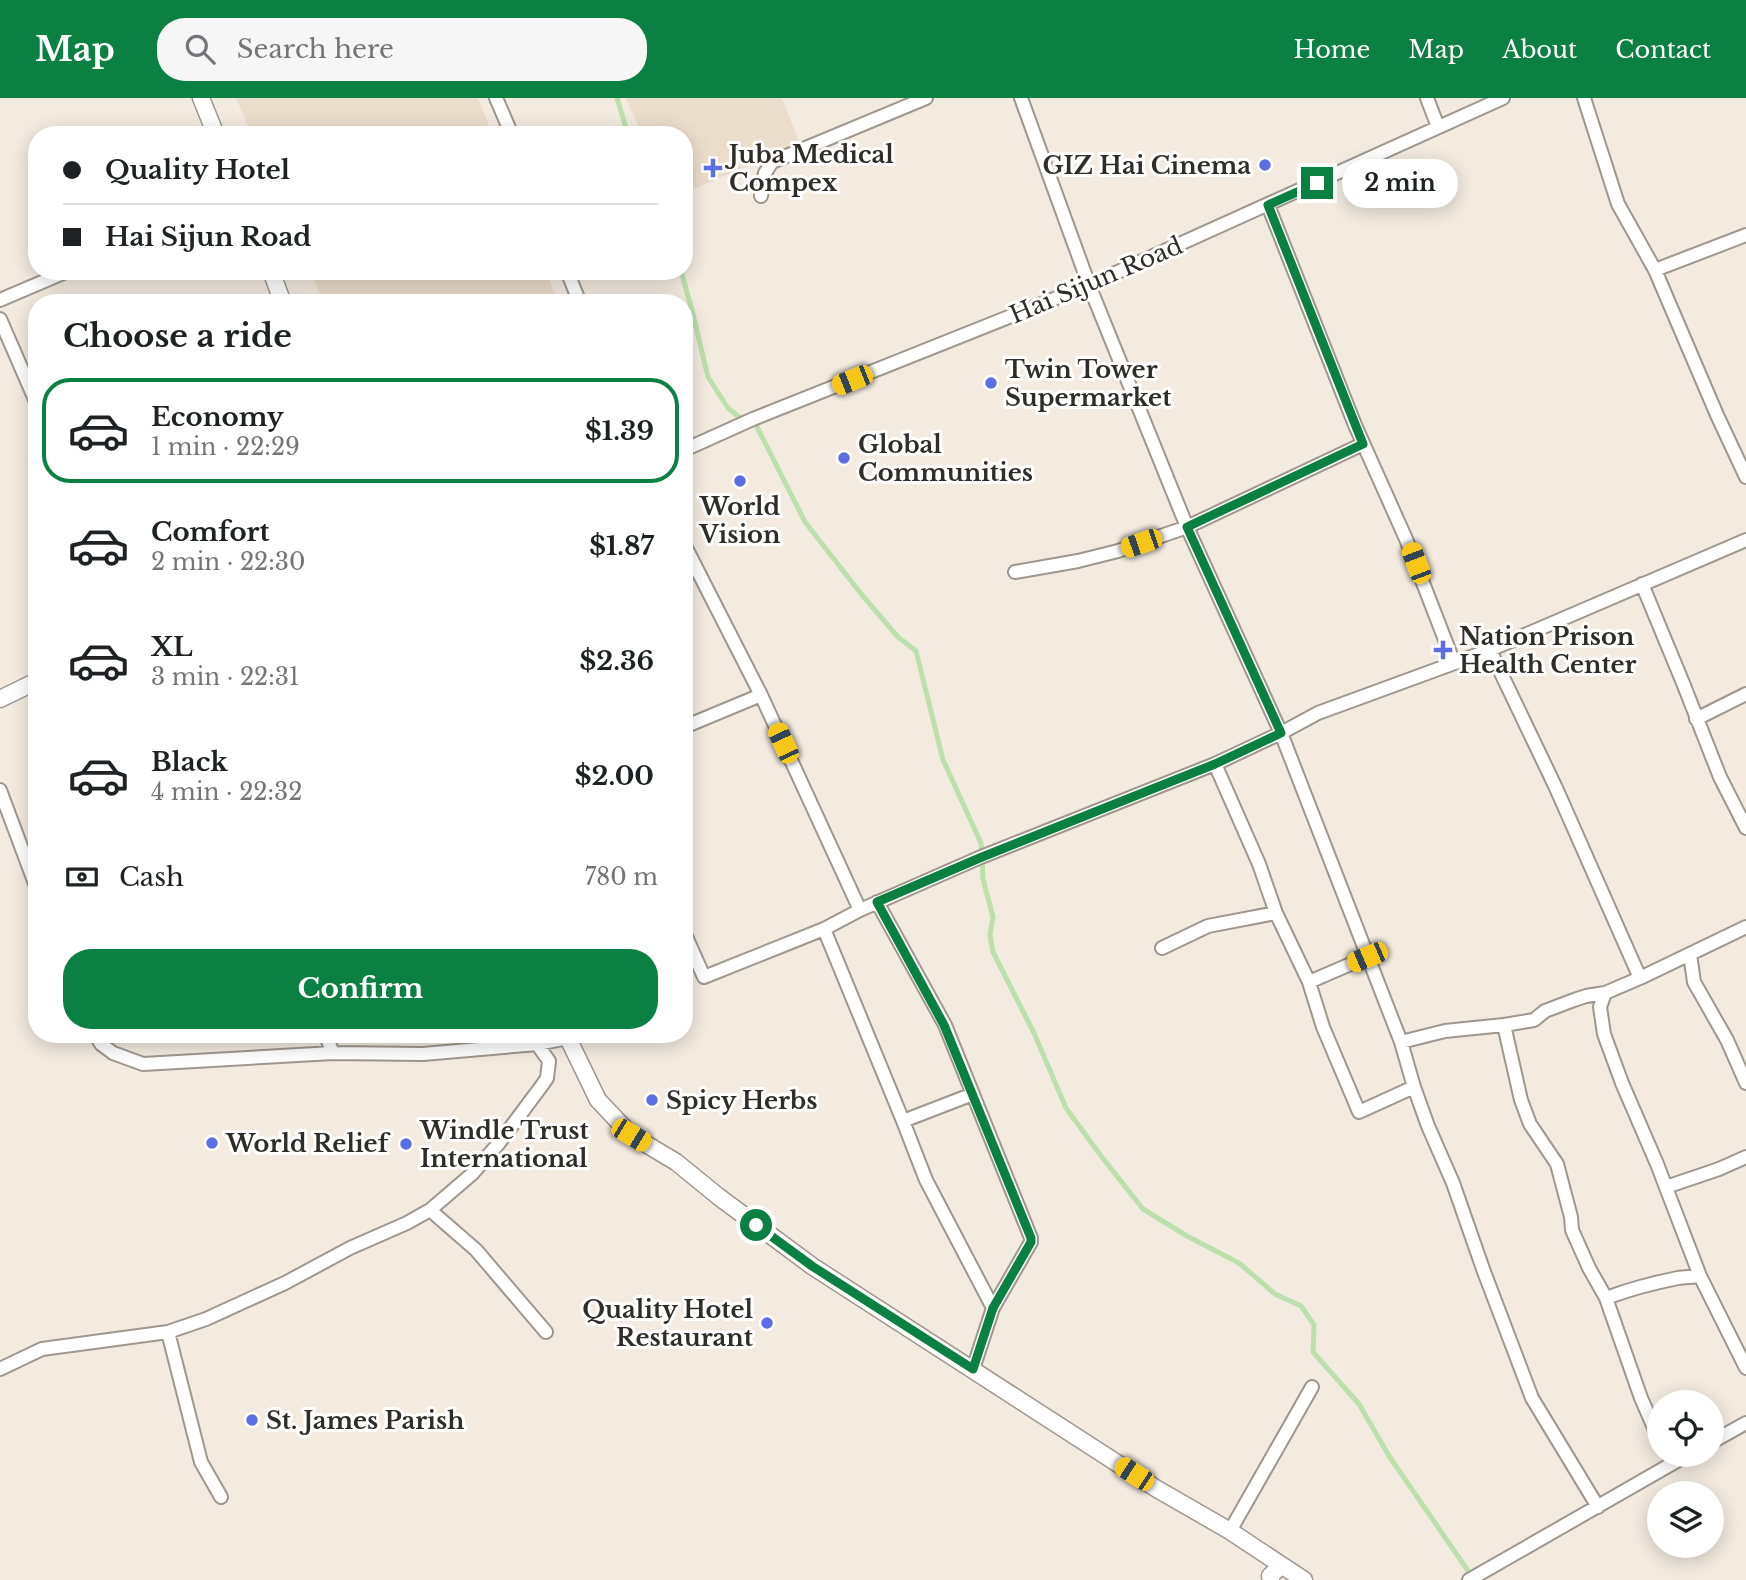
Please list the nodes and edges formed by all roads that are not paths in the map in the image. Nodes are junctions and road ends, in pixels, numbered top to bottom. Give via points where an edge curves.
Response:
1 (201, 98) edge
2 (496, 98) edge
3 (926, 98) edge
4 (1021, 98) edge
5 (1427, 98) edge
6 (1503, 98) edge
7 (1584, 98) edge
8 (212, 126) edge
9 (508, 126) edge
10 (1437, 127) junction
11 (761, 197) dead end
12 (1268, 205) junction
13 (1746, 235) edge
14 (1654, 270) junction
15 (47, 280) edge
16 (1089, 285) junction
17 (0, 300) edge
18 (0, 319) edge
19 (28, 383) edge
20 (1363, 444) junction
21 (693, 446) edge
22 (1746, 477) edge
23 (1187, 527) junction
24 (1746, 540) edge
25 (693, 562) edge
26 (1015, 572) dead end
27 (1642, 584) junction
28 (1490, 650) junction
29 (1454, 663) junction
30 (28, 685) edge
31 (1746, 694) edge
32 (761, 695) junction
33 (0, 699) edge
34 (1696, 719) junction
35 (693, 723) edge
36 (1281, 733) junction
37 (1215, 764) junction
38 (0, 790) edge
39 (1746, 828) edge
40 (28, 851) edge
41 (877, 902) junction
42 (860, 909) junction
43 (1276, 913) junction
44 (1746, 927) edge
45 (824, 929) junction
46 (1162, 948) dead end
47 (693, 952) edge
48 (1690, 954) junction
49 (1367, 957) junction
50 (1640, 978) junction
51 (1309, 982) junction
52 (1605, 993) junction
53 (1504, 1025) junction
54 (1401, 1042) junction
55 (100, 1043) edge
56 (329, 1043) edge
57 (541, 1043) edge
58 (570, 1043) edge
59 (537, 1044) junction
60 (333, 1053) junction
61 (1746, 1083) edge
62 (1414, 1087) junction
63 (973, 1094) junction
64 (903, 1121) junction
65 (1746, 1157) edge
66 (1666, 1187) junction
67 (430, 1210) junction
68 (1700, 1276) junction
69 (1606, 1298) junction
70 (993, 1308) junction
71 (168, 1332) junction
72 (546, 1332) dead end
73 (0, 1368) edge
74 (1746, 1368) edge
75 (973, 1369) junction
76 (1312, 1387) dead end
77 (1647, 1412) edge
78 (1746, 1423) edge
79 (1724, 1435) edge
80 (1657, 1467) edge
81 (221, 1497) dead end
82 (1598, 1507) junction
83 (1230, 1531) junction
84 (1281, 1566) junction
85 (1271, 1580) edge
86 (1304, 1580) edge
87 (1469, 1580) edge

1 - 8 street
2 - 9 street
3 - 11 street via 772,162
4 - 16 street
5 - 10 street
6 - 10 street, Hai Sijun Road
7 - 14 street via 1618,204
10 - 12 street, Hai Sijun Road
12 - 16 street, Hai Sijun Road
12 - 20 street
13 - 14 street
14 - 22 street
15 - 17 street
16 - 21 street, Hai Sijun Road
16 - 23 street
18 - 19 street
20 - 23 street
20 - 29 street via 1406,538
23 - 26 street via 1118,551
23 - 36 street
24 - 27 street
25 - 32 street
27 - 28 street
27 - 34 street
28 - 29 street
28 - 50 street
29 - 36 street via 1318,713
30 - 33 street
31 - 34 street
32 - 35 street
32 - 42 street
34 - 39 street
36 - 37 street
36 - 49 street
37 - 41 street
37 - 43 street
38 - 40 street
41 - 42 street
41 - 63 street via 944,1025
42 - 45 street
43 - 46 street via 1208,926
43 - 51 street
44 - 48 street
45 - 47 street via 704,977
45 - 64 street
48 - 50 street
48 - 61 street via 1694,982
49 - 51 street
49 - 54 street
50 - 52 street
51 - 62 street via 1359,1112
52 - 53 street via 1545,1011 1534,1020
52 - 66 street via 1600,1007 1604,1034
53 - 54 street via 1445,1031
53 - 69 street via 1530,1125 1557,1164 1572,1230
54 - 62 street
55 - 60 street via 143,1064
56 - 60 street
57 - 59 street
58 - 75 street via 598,1100 631,1135 676,1161 812,1266
59 - 60 street via 423,1054
59 - 67 street via 550,1061 547,1078 472,1174
62 - 82 street via 1532,1398
63 - 64 street
63 - 70 street via 1031,1238
64 - 70 street via 926,1180
65 - 66 street
66 - 68 street
67 - 71 street via 285,1283
67 - 72 street via 476,1250
68 - 69 street via 1629,1289
68 - 74 street
69 - 77 street
70 - 75 street
71 - 73 street via 41,1349
71 - 81 street via 201,1462
75 - 83 street
76 - 83 street
78 - 79 street
80 - 82 street
82 - 87 street
83 - 84 street
84 - 85 street
84 - 86 street

